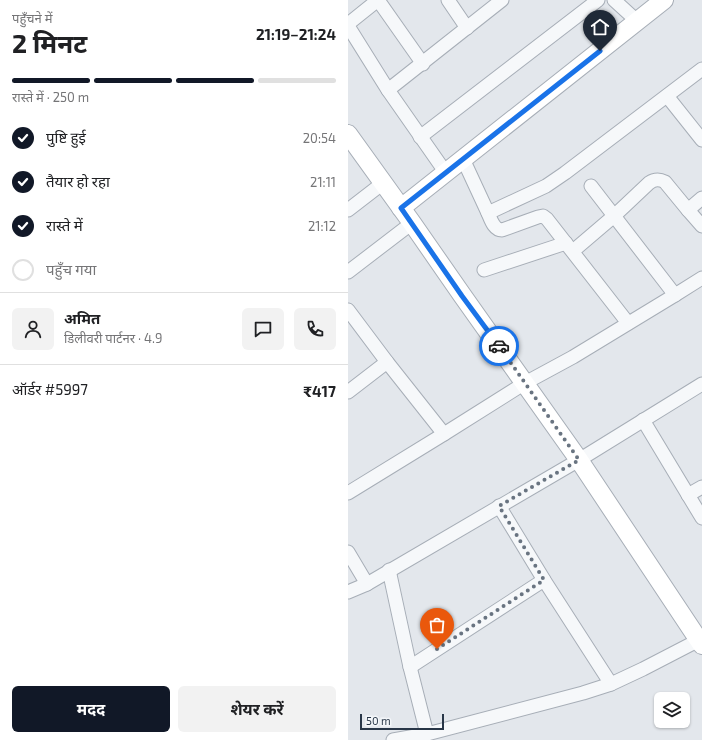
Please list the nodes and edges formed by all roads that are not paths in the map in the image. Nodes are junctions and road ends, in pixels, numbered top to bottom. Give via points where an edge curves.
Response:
1 (378, 0) edge
2 (448, 0) edge
3 (502, 0) edge
4 (598, 0) edge
5 (614, 0) edge
6 (664, 0) edge
7 (637, 21) junction
8 (348, 25) edge
9 (467, 28) junction
10 (423, 64) junction
11 (702, 69) edge
12 (388, 90) junction
13 (667, 96) junction
14 (348, 134) edge
15 (420, 137) junction
16 (702, 140) edge
17 (463, 159) junction
18 (446, 173) junction
19 (383, 182) junction
20 (591, 186) dead end
21 (702, 198) edge
22 (401, 208) junction
23 (348, 210) edge
24 (688, 210) junction
25 (488, 214) junction
26 (614, 216) junction
27 (412, 223) junction
28 (702, 226) edge
29 (569, 247) junction
30 (484, 270) dead end
31 (348, 272) edge
32 (702, 278) edge
33 (675, 295) junction
34 (348, 310) edge
35 (628, 323) junction
36 (387, 362) junction
37 (525, 383) junction
38 (702, 384) edge
39 (348, 392) edge
40 (643, 420) junction
41 (444, 434) junction
42 (579, 460) junction
43 (702, 487) edge
44 (348, 493) edge
45 (688, 496) junction
46 (499, 506) junction
47 (702, 518) edge
48 (348, 552) edge
49 (389, 570) junction
50 (544, 580) junction
51 (366, 584) junction
52 (348, 592) edge
53 (700, 642) edge
54 (410, 667) junction
55 (611, 684) junction
56 (427, 734) junction
57 (393, 740) edge

1 - 8 street
1 - 10 street
2 - 9 street
3 - 9 street
4 - 15 street
5 - 7 street
6 - 7 street
7 - 17 street
8 - 12 street
9 - 10 street
10 - 12 street
11 - 13 street
12 - 15 street
13 - 16 street
13 - 25 street via 552,182
14 - 19 street
15 - 18 street
17 - 18 street
17 - 25 street
18 - 22 street
19 - 22 street
19 - 23 street
20 - 26 street
21 - 24 street
22 - 27 street
24 - 26 street via 665,182 655,180
24 - 28 street
25 - 29 street via 498,230 543,216
26 - 29 street
26 - 33 street
27 - 31 street
27 - 37 street
29 - 30 street
29 - 35 street
32 - 33 street
33 - 35 street
34 - 36 street
35 - 37 street
36 - 39 street
36 - 41 street
37 - 41 street
37 - 42 street
38 - 40 street
40 - 42 street
40 - 45 street
41 - 44 street
42 - 46 street
42 - 53 street
43 - 45 street
45 - 47 street
46 - 49 street
46 - 50 street
48 - 51 street
49 - 51 street
49 - 54 street
50 - 54 street
50 - 55 street
51 - 52 street
53 - 55 street
54 - 56 street
55 - 56 street
56 - 57 street

